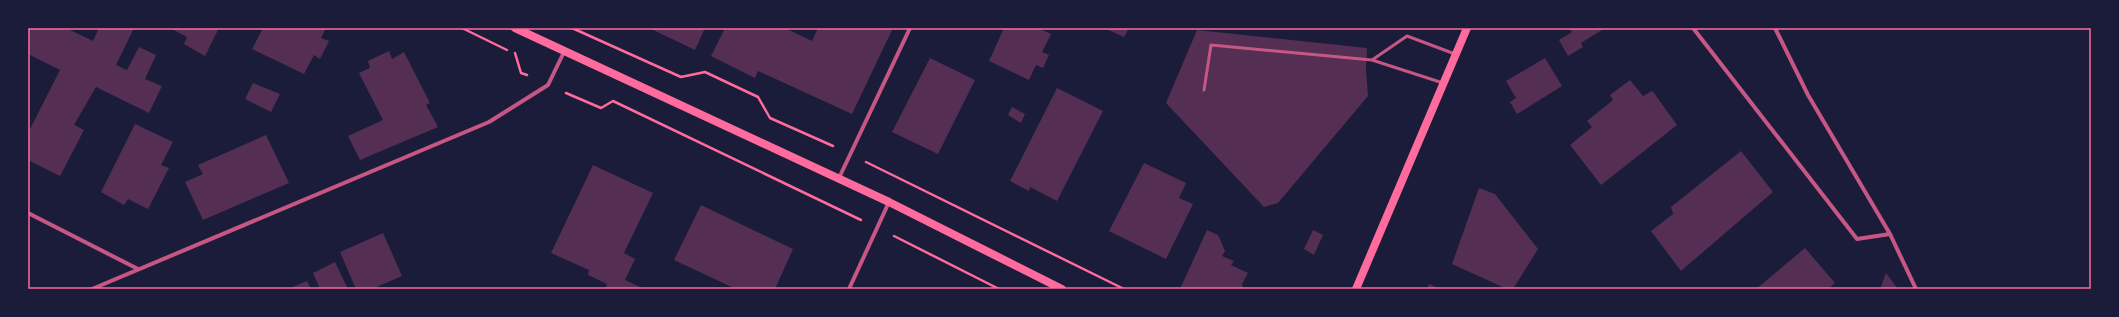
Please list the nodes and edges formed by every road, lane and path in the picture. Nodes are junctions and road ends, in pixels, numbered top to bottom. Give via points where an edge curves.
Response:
1 (462, 28) edge
2 (515, 28) edge
3 (910, 28) edge
4 (1467, 28) edge
5 (1693, 28) edge
6 (1775, 28) edge
7 (564, 52) junction
8 (1456, 54) junction
9 (1372, 60) junction
10 (521, 73) dead end
11 (1443, 83) junction
12 (1204, 90) dead end
13 (601, 108) dead end
14 (839, 179) junction
15 (889, 202) junction
16 (28, 213) edge
17 (877, 228) junction
18 (1890, 234) junction
19 (138, 269) junction
20 (92, 289) edge
21 (848, 289) edge
22 (999, 289) edge
23 (1062, 289) edge
24 (1356, 289) edge
25 (1916, 289) edge

1 - 10 path via 516,54
2 - 7 main road
3 - 14 street
4 - 8 main road
5 - 18 street via 1857,239
6 - 18 street via 1808,95
7 - 14 main road
7 - 19 street via 548,85 489,122
8 - 9 lane via 1407,36
8 - 11 main road
9 - 11 lane
9 - 12 lane via 1211,45
11 - 24 main road
13 - 17 path via 614,101
14 - 15 main road
15 - 17 street
15 - 23 main road
16 - 19 street
17 - 21 street
17 - 22 path
18 - 25 street
19 - 20 street

